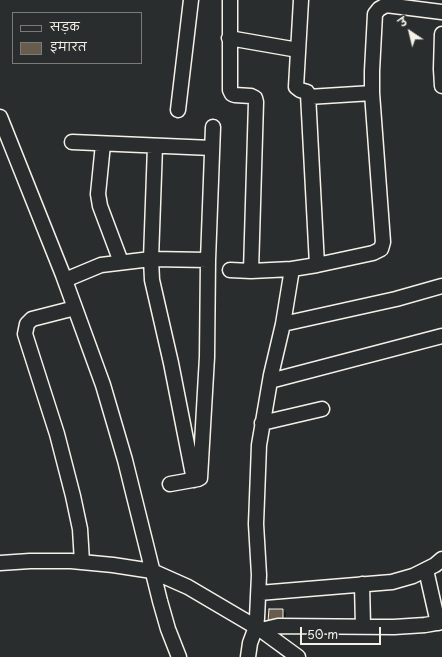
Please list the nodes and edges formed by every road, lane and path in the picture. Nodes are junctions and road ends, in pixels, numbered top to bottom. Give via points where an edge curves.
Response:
1 (191, 0) edge
2 (230, 0) edge
3 (301, 0) edge
4 (442, 12) edge
5 (442, 34) edge
6 (229, 38) junction
7 (298, 50) junction
8 (442, 86) edge
9 (372, 93) junction
10 (308, 97) junction
11 (178, 110) dead end
12 (0, 117) edge
13 (213, 127) dead end
14 (72, 142) dead end
15 (103, 144) junction
16 (155, 146) junction
17 (212, 148) junction
18 (151, 259) junction
19 (208, 260) junction
20 (121, 262) junction
21 (317, 265) junction
22 (292, 269) junction
23 (230, 270) dead end
24 (251, 271) junction
25 (65, 280) junction
26 (442, 286) edge
27 (75, 308) junction
28 (283, 324) junction
29 (442, 336) edge
30 (270, 381) junction
31 (322, 409) dead end
32 (262, 423) junction
33 (194, 480) junction
34 (170, 484) dead end
35 (442, 559) edge
36 (82, 562) junction
37 (0, 563) edge
38 (426, 570) junction
39 (152, 571) junction
40 (362, 584) junction
41 (259, 593) junction
42 (440, 622) edge
43 (364, 626) junction
44 (258, 629) junction
45 (179, 657) edge
46 (248, 657) edge
47 (298, 657) edge

1 - 11 street
2 - 6 street
3 - 7 street
4 - 9 street via 386,5 379,9 375,14
5 - 8 street
6 - 7 street
6 - 24 street via 230,90 235,95 252,96 256,102
7 - 10 street via 296,87 307,92
9 - 10 street
9 - 21 street via 382,246 373,253
10 - 21 street
12 - 25 street
13 - 17 street
14 - 15 street
15 - 16 street
15 - 20 street via 98,194
16 - 17 street
16 - 18 street
17 - 19 street
18 - 19 street
18 - 20 street
18 - 33 street via 152,280 172,363
19 - 33 street via 207,358 200,470 199,479
20 - 25 street via 101,265
21 - 22 street
22 - 24 street
22 - 28 street
23 - 24 street
25 - 27 street
26 - 28 street
27 - 36 street via 32,319 27,324 26,334 74,496 80,528
27 - 39 street via 103,385 125,460
28 - 30 street
29 - 30 street
30 - 32 street
31 - 32 street
32 - 41 street via 256,524
33 - 34 street
35 - 38 street
36 - 37 street
36 - 39 street
38 - 40 street via 392,582
38 - 42 street
39 - 44 street via 188,587
39 - 45 street via 168,629
40 - 41 street
40 - 43 street
41 - 44 street
42 - 43 street via 394,627
43 - 44 street via 278,626
44 - 46 street via 250,643
44 - 47 street

